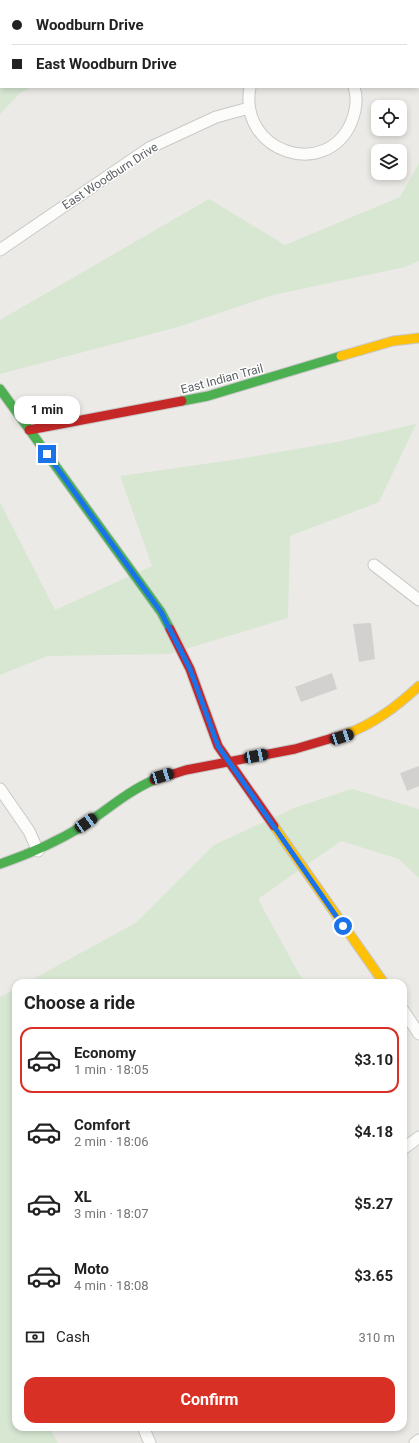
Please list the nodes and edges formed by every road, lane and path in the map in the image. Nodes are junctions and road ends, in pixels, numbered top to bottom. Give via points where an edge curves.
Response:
1 (250, 88) edge
2 (354, 88) edge
3 (249, 108) junction
4 (0, 250) edge
5 (419, 338) edge
6 (0, 389) edge
7 (29, 430) junction
8 (374, 566) dead end
9 (419, 600) edge
10 (419, 686) edge
11 (228, 762) junction
12 (0, 789) edge
13 (38, 851) junction
14 (0, 864) edge
15 (381, 979) edge
16 (407, 1016) edge
17 (419, 1034) edge
18 (419, 1137) edge
19 (407, 1146) edge
20 (145, 1431) edge
21 (419, 1440) edge
22 (150, 1443) edge
23 (414, 1443) edge

1 - 3 street
2 - 3 street via 356,104 349,127 333,145 310,153 298,154 275,147 258,130
3 - 4 street, East Woodburn Drive via 216,117 149,148
5 - 7 street, East Indian Trail via 377,345 208,396
6 - 7 street
7 - 11 street via 161,612 190,669 218,746
8 - 9 street
10 - 11 street via 391,711 353,733 317,744
11 - 13 street via 176,772 150,782
11 - 15 street
12 - 13 street via 29,831
13 - 14 street
16 - 17 street
18 - 19 street
20 - 22 street
21 - 23 street

